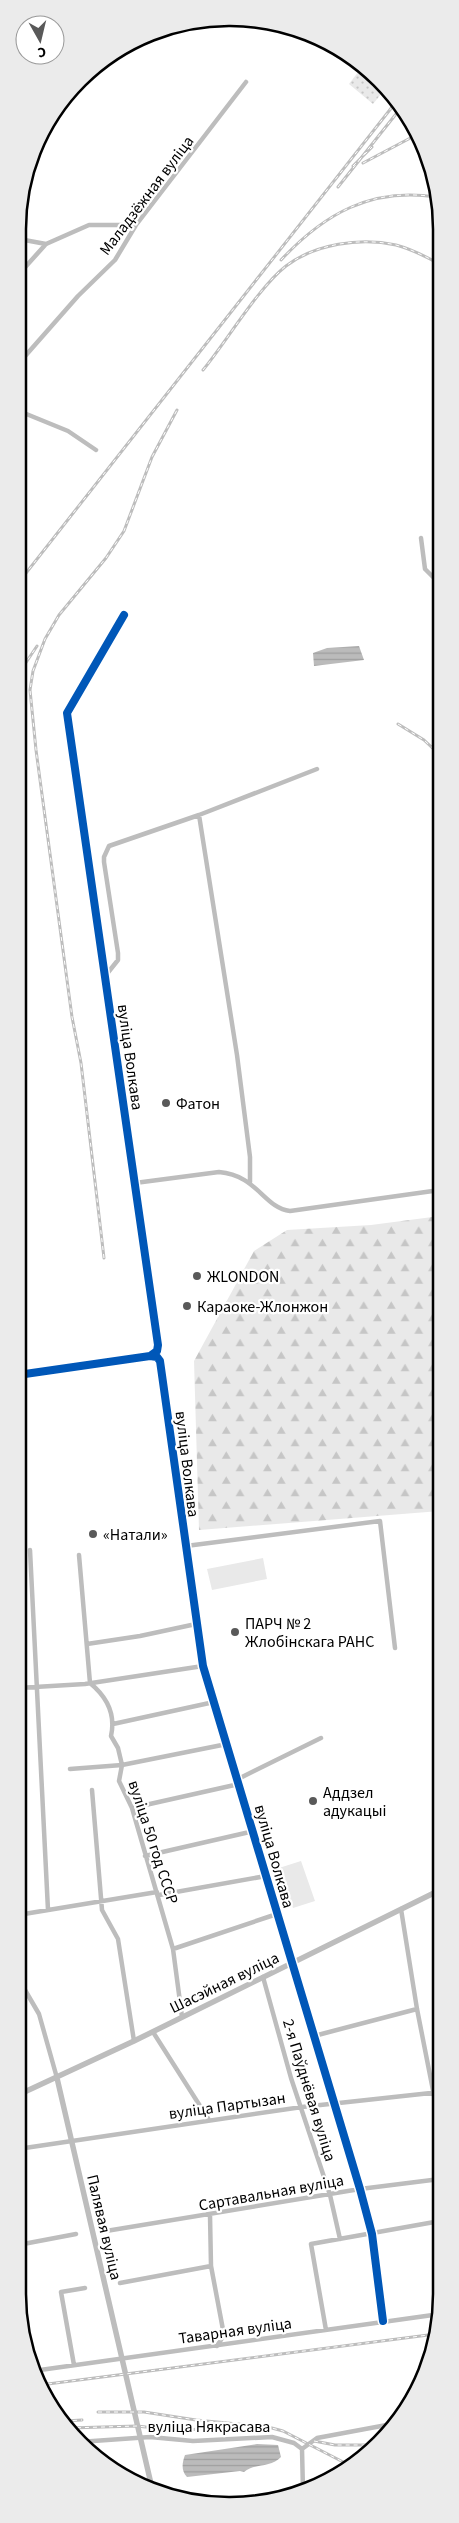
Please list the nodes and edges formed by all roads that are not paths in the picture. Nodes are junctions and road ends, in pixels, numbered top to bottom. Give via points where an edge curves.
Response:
1 (246, 82) dead end
2 (136, 225) junction
3 (26, 240) edge
4 (46, 244) junction
5 (26, 266) edge
6 (26, 355) edge
7 (26, 414) edge
8 (96, 450) dead end
9 (421, 538) dead end
10 (433, 576) edge
11 (124, 615) dead end
12 (317, 769) dead end
13 (200, 815) junction
14 (106, 975) junction
15 (250, 1182) junction
16 (136, 1183) junction
17 (433, 1191) edge
18 (150, 1356) junction
19 (26, 1374) edge
20 (186, 1546) junction
21 (30, 1550) dead end
22 (78, 1555) dead end
23 (196, 1624) junction
24 (87, 1644) junction
25 (396, 1648) dead end
26 (203, 1666) junction
27 (90, 1683) junction
28 (36, 1687) junction
29 (26, 1688) edge
30 (214, 1702) junction
31 (114, 1724) junction
32 (321, 1738) dead end
33 (227, 1744) junction
34 (122, 1765) junction
35 (70, 1769) dead end
36 (239, 1781) junction
37 (92, 1790) dead end
38 (132, 1808) junction
39 (254, 1831) junction
40 (145, 1856) junction
41 (266, 1876) junction
42 (158, 1893) junction
43 (433, 1893) edge
44 (101, 1902) junction
45 (401, 1909) junction
46 (48, 1910) junction
47 (26, 1914) edge
48 (277, 1914) junction
49 (173, 1949) junction
50 (291, 1964) junction
51 (263, 1977) junction
52 (26, 1992) edge
53 (417, 2009) junction
54 (182, 2017) junction
55 (153, 2032) junction
56 (314, 2036) junction
57 (134, 2041) junction
58 (57, 2078) junction
59 (26, 2092) edge
60 (433, 2093) joint
61 (334, 2103) junction
62 (302, 2107) junction
63 (209, 2120) junction
64 (71, 2141) junction
65 (26, 2148) edge
66 (433, 2180) edge
67 (360, 2189) junction
68 (330, 2195) junction
69 (210, 2215) junction
70 (433, 2222) edge
71 (106, 2231) dead end
72 (76, 2234) dead end
73 (372, 2234) junction
74 (340, 2239) junction
75 (26, 2243) edge
76 (210, 2266) junction
77 (120, 2282) dead end
78 (84, 2288) dead end
79 (431, 2315) edge
80 (383, 2321) junction
81 (326, 2330) junction
82 (217, 2346) junction
83 (74, 2365) junction
84 (41, 2370) edge
85 (384, 2425) edge
86 (90, 2441) edge
87 (302, 2449) junction
88 (149, 2480) edge
89 (303, 2483) edge

1 - 2 street, Маладзёжная вуліца
2 - 4 street via 89,225
2 - 6 street, Маладзёжная вуліца via 115,260
3 - 4 street
4 - 5 street
7 - 8 street via 68,431
9 - 10 street via 426,569
11 - 14 street, вуліца Волкава via 66,713
12 - 13 street
13 - 14 street via 114,843 106,851 104,862 118,953 118,960
13 - 15 street via 239,1073 250,1157
14 - 16 street, вуліца Волкава
15 - 16 street via 231,1173 220,1172
15 - 17 street via 276,1206 290,1211
16 - 18 street, вуліца Волкава via 158,1345
18 - 19 street
18 - 20 street, вуліца Волкава via 157,1357 162,1368
20 - 23 street, вуліца Волкава
20 - 25 street via 380,1521
21 - 28 street
22 - 24 street
23 - 24 street
23 - 26 street, вуліца Волкава
24 - 27 street
26 - 27 street
26 - 30 street, вуліца Волкава
27 - 28 street
27 - 31 street, вуліца 50 год СССР via 104,1694
28 - 29 street
28 - 46 street
30 - 31 street
30 - 33 street, вуліца Волкава
31 - 34 street, вуліца 50 год СССР via 111,1736
32 - 36 street
33 - 34 street
33 - 36 street, вуліца Волкава
34 - 35 street
34 - 38 street, вуліца 50 год СССР via 119,1781
36 - 38 street
36 - 39 street, вуліца Волкава
37 - 44 street
38 - 40 street, вуліца 50 год СССР
39 - 40 street
39 - 41 street, вуліца Волкава
40 - 42 street, вуліца 50 год СССР
41 - 42 street
41 - 48 street, вуліца Волкава
42 - 44 street
42 - 49 street, вуліца 50 год СССР
43 - 45 main road, Шасэйная вуліца
44 - 46 street
44 - 57 street via 118,1939
45 - 50 main road, Шасэйная вуліца
45 - 53 street
46 - 47 street
48 - 49 street
48 - 50 street, вуліца Волкава
49 - 54 street, вуліца 50 год СССР
50 - 51 main road, Шасэйная вуліца
50 - 56 street, вуліца Волкава
51 - 54 main road, Шасэйная вуліца
51 - 62 street, 2-я Паўднёвая вуліца
52 - 58 street, Палявая вуліца via 45,2029
53 - 56 street
53 - 60 street
54 - 55 main road, Шасэйная вуліца
55 - 57 main road, Шасэйная вуліца
55 - 63 street
56 - 61 street, вуліца Волкава
57 - 58 main road, Шасэйная вуліца
58 - 59 main road, Шасэйная вуліца
58 - 64 main road, Палявая вуліца
60 - 61 street, вуліца Партызан
61 - 62 street, вуліца Партызан
61 - 67 street, вуліца Волкава
62 - 63 street, вуліца Партызан
62 - 68 street, 2-я Паўднёвая вуліца
63 - 64 street, вуліца Партызан
64 - 65 street, вуліца Партызан
64 - 88 main road, Палявая вуліца
66 - 67 street, Сартавальная вуліца
67 - 68 street, Сартавальная вуліца
67 - 73 street, вуліца Волкава
68 - 69 street, Сартавальная вуліца
68 - 74 street, 2-я Паўднёвая вуліца
69 - 71 street, Сартавальная вуліца
69 - 76 street
70 - 73 street
72 - 75 street
73 - 74 street
73 - 80 street, вуліца Волкава
74 - 81 street via 313,2243 310,2247
76 - 77 street
76 - 82 street via 224,2335
78 - 83 street via 61,2292
79 - 80 street, Таварная вуліца
80 - 81 street, Таварная вуліца
81 - 82 street, Таварная вуліца
82 - 83 street, Таварная вуліца
83 - 84 street, Таварная вуліца
85 - 87 street via 316,2438
86 - 87 street, вуліца Някрасава via 150,2437 193,2441 272,2437
87 - 89 street

